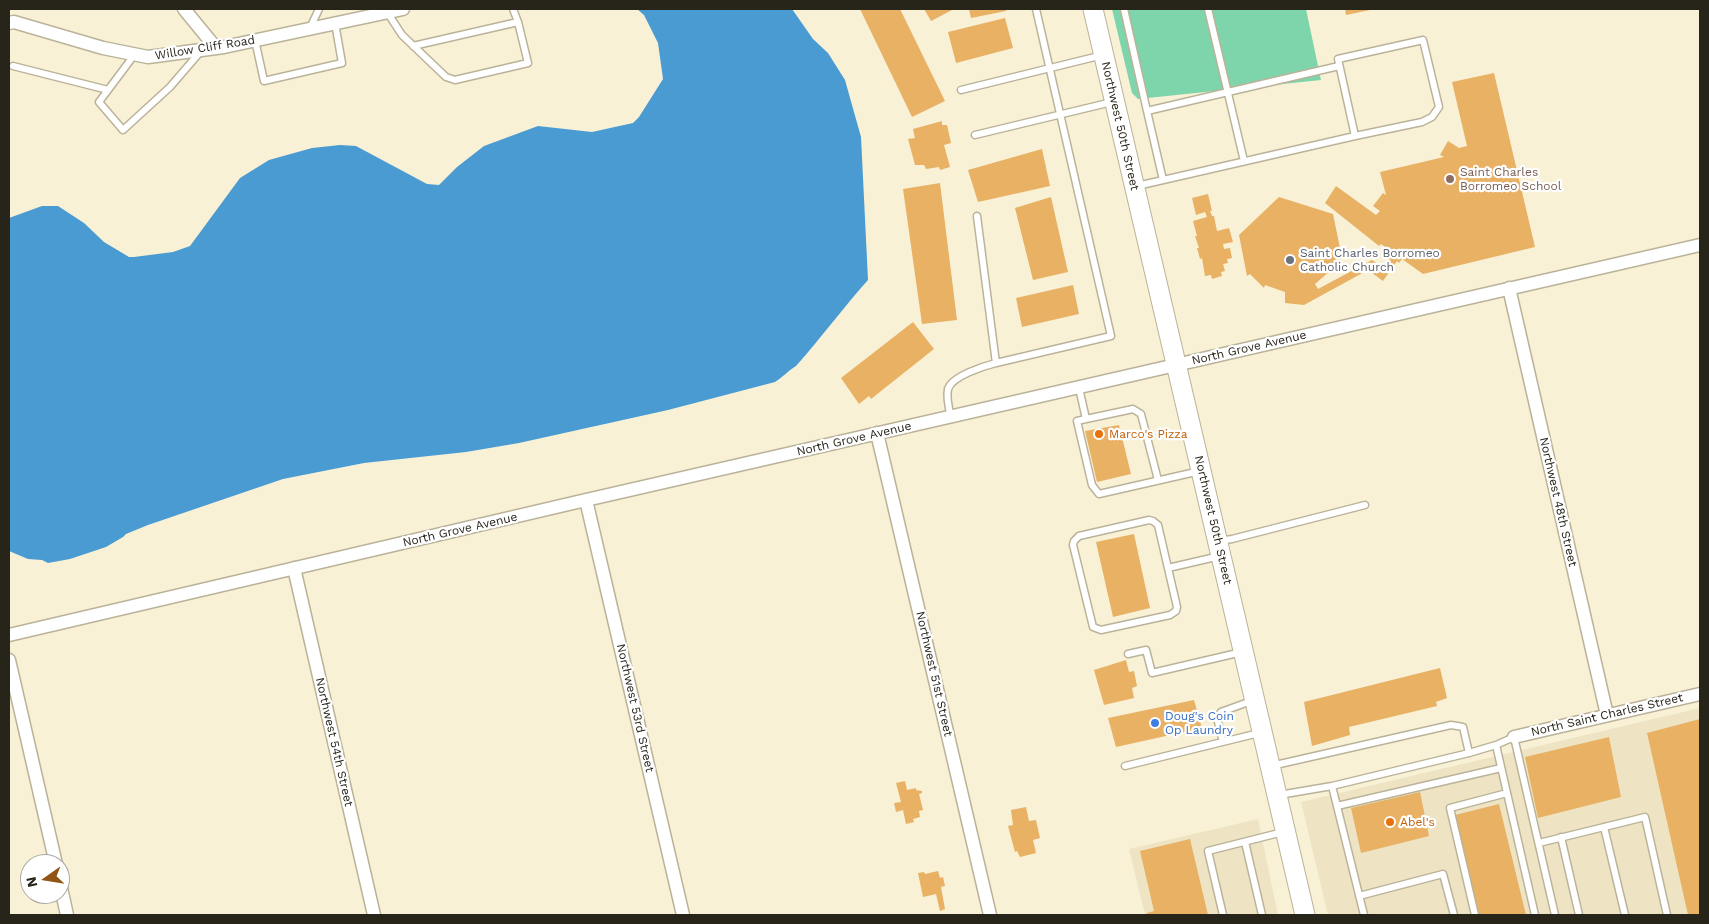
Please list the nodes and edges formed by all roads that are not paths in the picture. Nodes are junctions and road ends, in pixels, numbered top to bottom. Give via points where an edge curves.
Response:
1 (184, 9) edge
2 (319, 9) edge
3 (403, 9) edge
4 (514, 9) edge
5 (1036, 9) edge
6 (1093, 9) edge
7 (1124, 9) edge
8 (1208, 9) edge
9 (387, 12) junction
10 (9, 22) edge
11 (518, 22) junction
12 (335, 23) junction
13 (310, 28) junction
14 (254, 40) junction
15 (413, 46) junction
16 (216, 48) junction
17 (202, 50) junction
18 (135, 54) junction
19 (1104, 54) junction
20 (13, 66) dead end
21 (1339, 66) junction
22 (1050, 68) junction
23 (108, 90) junction
24 (961, 90) dead end
25 (1228, 92) junction
26 (1115, 101) junction
27 (1147, 111) junction
28 (1060, 115) junction
29 (975, 135) dead end
30 (1355, 136) junction
31 (1244, 161) junction
32 (1163, 180) junction
33 (1134, 186) junction
34 (978, 216) dead end
35 (1700, 245) edge
36 (1509, 288) junction
37 (996, 363) junction
38 (1177, 365) junction
39 (1079, 388) junction
40 (951, 417) junction
41 (1086, 419) junction
42 (877, 433) junction
43 (1202, 471) junction
44 (1158, 480) junction
45 (586, 500) junction
46 (1365, 505) dead end
47 (1219, 549) junction
48 (294, 568) junction
49 (1168, 568) junction
50 (9, 635) edge
51 (1244, 652) junction
52 (1128, 654) dead end
53 (9, 660) edge
54 (1700, 694) edge
55 (1255, 700) junction
56 (1607, 715) junction
57 (1262, 732) junction
58 (1514, 737) junction
59 (1223, 742) junction
60 (1496, 745) junction
61 (1469, 753) junction
62 (1125, 766) dead end
63 (1270, 767) junction
64 (1501, 768) junction
65 (1332, 786) junction
66 (1507, 793) junction
67 (1277, 796) junction
68 (1337, 806) junction
69 (1604, 827) junction
70 (1285, 832) junction
71 (1560, 837) junction
72 (1245, 842) junction
73 (1539, 843) junction
74 (54, 854) edge
75 (1359, 896) junction
76 (374, 915) edge
77 (683, 915) edge
78 (990, 915) edge
79 (1222, 915) edge
80 (1262, 915) edge
81 (1305, 915) edge
82 (1364, 915) edge
83 (1454, 915) edge
84 (1475, 915) edge
85 (1535, 915) edge
86 (1556, 915) edge
87 (1579, 915) edge
88 (1625, 915) edge
89 (1667, 915) edge

1 - 16 street
2 - 13 lane
3 - 9 street, Willow Cliff Road
4 - 11 lane
5 - 22 lane
6 - 19 main road, Northwest 50th Street
7 - 27 lane
8 - 25 lane
9 - 12 street, Willow Cliff Road
9 - 15 lane
10 - 18 street, Willow Cliff Road
11 - 15 lane
11 - 15 lane via 528,63 455,80 446,77
12 - 13 street, Willow Cliff Road
12 - 14 lane via 342,63 264,81
13 - 14 street, Willow Cliff Road
14 - 16 street, Willow Cliff Road
16 - 17 street, Willow Cliff Road
17 - 18 street, Willow Cliff Road via 148,57
17 - 23 lane via 170,87 124,130 98,102
18 - 23 lane
19 - 22 lane
19 - 26 main road, Northwest 50th Street
20 - 23 lane
21 - 25 lane
21 - 30 lane
21 - 30 lane via 1338,59 1423,40 1439,107 1432,117 1422,122
22 - 24 lane
22 - 28 lane
25 - 27 lane
25 - 31 lane
26 - 28 lane
26 - 33 main road, Northwest 50th Street
27 - 32 lane
28 - 29 lane
28 - 37 lane via 1111,336
30 - 31 lane
31 - 32 lane
32 - 33 lane
33 - 38 main road, Northwest 50th Street
34 - 37 lane
35 - 36 street, North Grove Avenue
36 - 38 street, North Grove Avenue
36 - 56 street, Northwest 48th Street
37 - 40 lane via 978,368 952,383 948,388
38 - 39 street, North Grove Avenue
38 - 43 main road, Northwest 50th Street
39 - 40 street, North Grove Avenue
39 - 41 lane
40 - 42 street, North Grove Avenue
41 - 44 lane via 1133,409 1141,414
41 - 44 lane via 1077,421 1092,485 1099,494
42 - 45 street, North Grove Avenue
42 - 78 street, Northwest 51st Street
43 - 44 lane
43 - 47 main road, Northwest 50th Street
45 - 48 street, North Grove Avenue
45 - 77 street, Northwest 53rd Street
46 - 47 lane via 1232,539
47 - 49 lane
47 - 51 main road, Northwest 50th Street
48 - 50 street, North Grove Avenue
48 - 76 street, Northwest 54th Street
49 - 49 lane via 1158,525 1153,520 1079,536 1074,541 1091,624 1101,630 1176,611
51 - 52 lane via 1152,673 1146,650
51 - 55 main road, Northwest 50th Street
53 - 74 street
54 - 56 street, North Saint Charles Street
55 - 57 main road, Northwest 50th Street
55 - 59 lane via 1221,712 1218,718
56 - 58 street, North Saint Charles Street
57 - 59 lane
57 - 63 main road, Northwest 50th Street
58 - 60 lane
58 - 73 lane
59 - 62 lane
60 - 61 lane
60 - 64 lane
61 - 63 lane via 1463,727 1451,725
61 - 65 lane
63 - 67 main road, Northwest 50th Street
64 - 66 lane
64 - 68 lane
65 - 67 lane
65 - 68 lane
66 - 84 lane via 1450,808
66 - 85 lane
67 - 70 main road, Northwest 50th Street
68 - 75 lane
69 - 71 lane
69 - 88 lane
69 - 89 lane via 1645,817
70 - 72 lane
70 - 81 main road, Northwest 50th Street
71 - 73 lane
71 - 87 lane
72 - 79 lane via 1208,851
72 - 80 lane
73 - 86 lane
75 - 82 lane
75 - 83 lane via 1444,874

